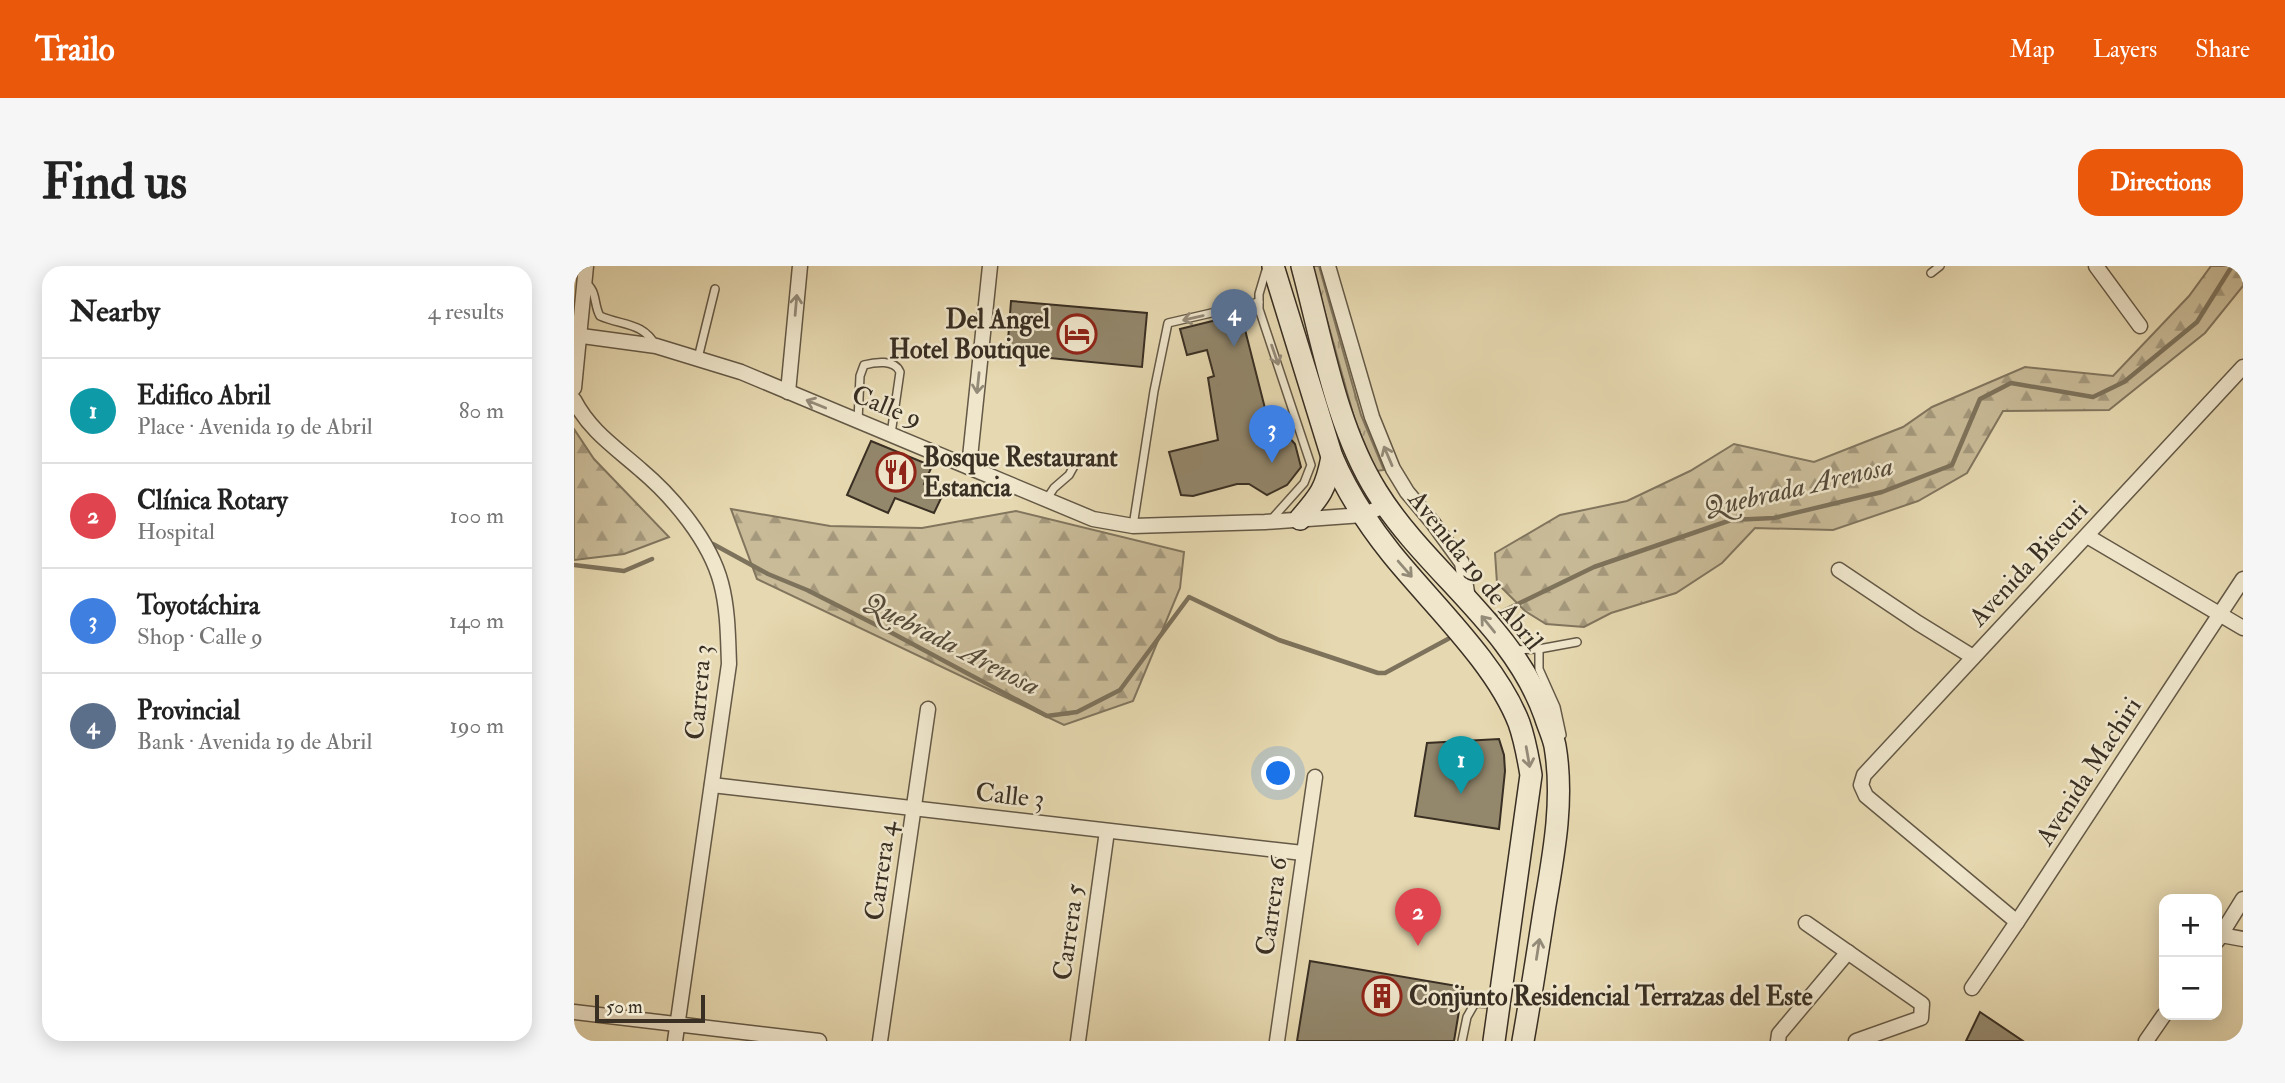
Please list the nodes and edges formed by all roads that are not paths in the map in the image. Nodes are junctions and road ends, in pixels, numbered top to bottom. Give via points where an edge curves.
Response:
1 (586, 266) edge
2 (800, 266) edge
3 (990, 266) edge
4 (1270, 266) edge
5 (1302, 266) edge
6 (1328, 266) edge
7 (1940, 266) edge
8 (2096, 266) edge
9 (1931, 274) dead end
10 (584, 282) junction
11 (715, 289) dead end
12 (1259, 302) junction
13 (2140, 326) dead end
14 (576, 335) edge
15 (656, 346) junction
16 (698, 358) junction
17 (2243, 367) edge
18 (574, 388) edge
19 (788, 392) junction
20 (574, 400) edge
21 (858, 421) junction
22 (891, 435) junction
23 (1079, 457) dead end
24 (1332, 457) junction
25 (969, 467) junction
26 (1046, 501) junction
27 (1386, 505) junction
28 (1363, 515) junction
29 (1300, 519) junction
30 (1270, 522) junction
31 (1133, 526) junction
32 (2087, 536) junction
33 (1839, 570) dead end
34 (2243, 579) edge
35 (1468, 598) junction
36 (2220, 615) junction
37 (2243, 628) edge
38 (1577, 642) dead end
39 (1539, 649) junction
40 (1509, 650) junction
41 (1973, 657) junction
42 (928, 709) dead end
43 (1556, 762) junction
44 (1315, 777) dead end
45 (712, 785) junction
46 (914, 809) junction
47 (1107, 831) junction
48 (1303, 853) junction
49 (2243, 899) edge
50 (2017, 922) junction
51 (1806, 923) dead end
52 (2222, 933) edge
53 (2222, 938) edge
54 (2243, 939) edge
55 (1848, 952) junction
56 (1972, 988) dead end
57 (1500, 1004) junction
58 (574, 1012) edge
59 (2161, 1020) edge
60 (677, 1023) junction
61 (675, 1041) edge
62 (819, 1041) edge
63 (880, 1041) edge
64 (1078, 1041) edge
65 (1277, 1041) edge
66 (1462, 1041) edge
67 (1494, 1041) edge
68 (1523, 1041) edge
69 (1778, 1041) edge
70 (1856, 1041) edge
71 (2146, 1041) edge

1 - 10 street
19 -> 2 street
3 -> 25 street
4 - 12 lane
4 - 24 main road, Avenida 19 de Abril
5 - 27 main road, Avenida 19 de Abril via 1351,439
35 -> 6 street via 1462,562 1393,469 1372,417
7 - 9 lane
8 - 13 street
10 - 14 street
10 - 15 lane via 591,286 600,316 642,329
11 - 16 lane
12 -> 30 lane via 1311,465 1304,483
12 -> 31 lane via 1168,323
14 - 15 street, Calle 9
14 - 18 street
15 - 16 street, Calle 9
16 - 19 street, Calle 9
17 - 32 street, Avenida Biscuri
21 -> 19 street, Calle 9
20 - 45 street, Carrera 3 via 588,424 663,489 692,526 721,581 729,664
21 - 22 street, Calle 9
21 - 22 lane via 864,365 892,364 900,372
22 - 25 street, Calle 9
23 - 26 lane
24 - 28 main road, Avenida 19 de Abril
24 - 29 main road via 1327,484
25 - 26 street, Calle 9
26 - 31 street, Calle 9 via 1093,519
27 - 28 street, Calle 9
27 - 35 main road, Avenida 19 de Abril
28 - 29 street, Calle 9
28 -> 57 main road, Avenida 19 de Abril via 1483,663 1518,720 1527,748 1531,775
29 - 30 street, Calle 9
30 - 31 street, Calle 9
32 - 36 street
32 - 41 street, Avenida Biscuri
33 - 41 street
34 - 36 street, Avenida Machiri
40 -> 35 main road, Avenida 19 de Abril
36 - 37 street
36 - 50 street, Avenida Machiri
38 - 39 lane
39 - 40 lane
39 - 43 lane via 1539,670 1556,707 1565,750
40 - 43 main road, Avenida 19 de Abril via 1542,708
41 - 50 street, Avenida Biscuri via 1864,775 1861,785 1866,796
42 - 46 street, Carrera 4
68 -> 43 main road, Avenida 19 de Abril via 1554,849 1559,791
44 - 48 street, Carrera 6
45 - 46 street, Calle 3
45 - 60 street, Carrera 3
46 - 47 street, Calle 3
46 - 63 street, Carrera 4
47 - 48 street, Calle 3
47 - 64 street, Carrera 5
48 - 65 street, Carrera 6
49 - 52 street
50 - 56 street, Avenida Machiri
51 - 55 street
53 - 54 street
55 - 69 street via 1779,1034
55 - 70 street via 1922,1004 1923,1010 1922,1018
57 - 66 lane via 1475,1003
57 - 67 main road, Avenida 19 de Abril
58 - 60 street
59 - 71 street
60 - 61 street, Carrera 3
60 - 62 street

